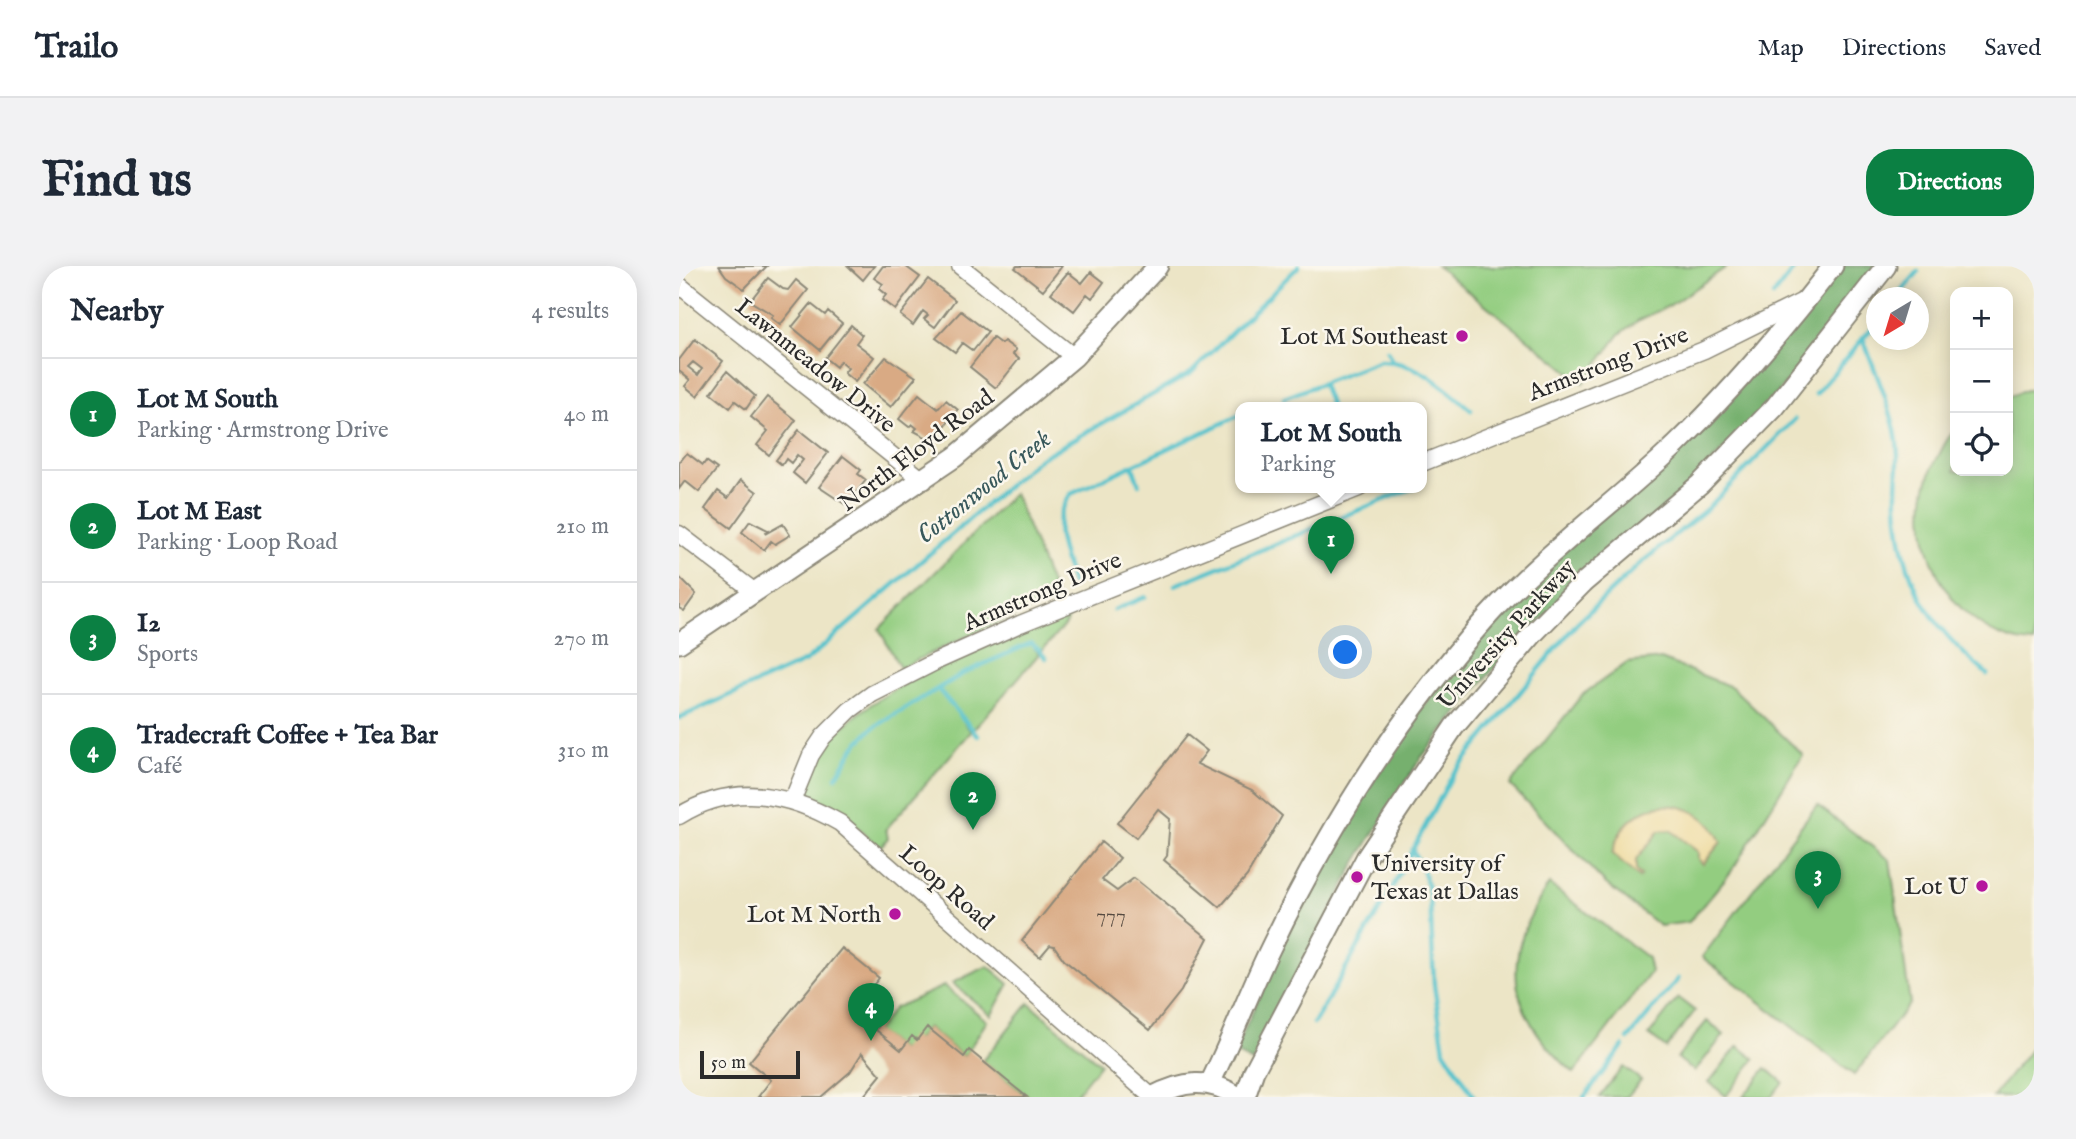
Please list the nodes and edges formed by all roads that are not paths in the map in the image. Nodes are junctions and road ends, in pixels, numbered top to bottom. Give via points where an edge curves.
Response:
1 (960, 266) edge
2 (1158, 266) edge
3 (1833, 266) edge
4 (1886, 266) edge
5 (679, 285) edge
6 (1807, 299) junction
7 (1074, 357) junction
8 (1427, 461) edge
9 (924, 481) junction
10 (1346, 493) edge
11 (679, 534) edge
12 (755, 592) junction
13 (679, 643) edge
14 (793, 799) junction
15 (679, 816) edge
16 (1210, 1083) junction
17 (1152, 1097) edge
18 (1238, 1097) edge
19 (1245, 1097) edge

1 - 7 street
2 - 7 street, North Floyd Road
3 - 6 street, University Parkway
4 - 19 street, University Parkway via 1766,417 1700,484 1583,583 1454,727 1366,858 1254,1071
5 - 9 street, Lawnmeadow Drive
6 - 8 street, Armstrong Drive via 1704,350
6 - 16 street, University Parkway via 1700,421 1535,568 1488,617 1389,739 1317,855
7 - 9 street, North Floyd Road
9 - 12 street, North Floyd Road
10 - 14 street, Armstrong Drive via 986,638 872,694 823,737
11 - 12 street
12 - 13 street, North Floyd Road
14 - 15 street, Loop Road via 729,796
14 - 17 street, Loop Road via 848,830
16 - 17 street via 1186,1083
16 - 18 street

